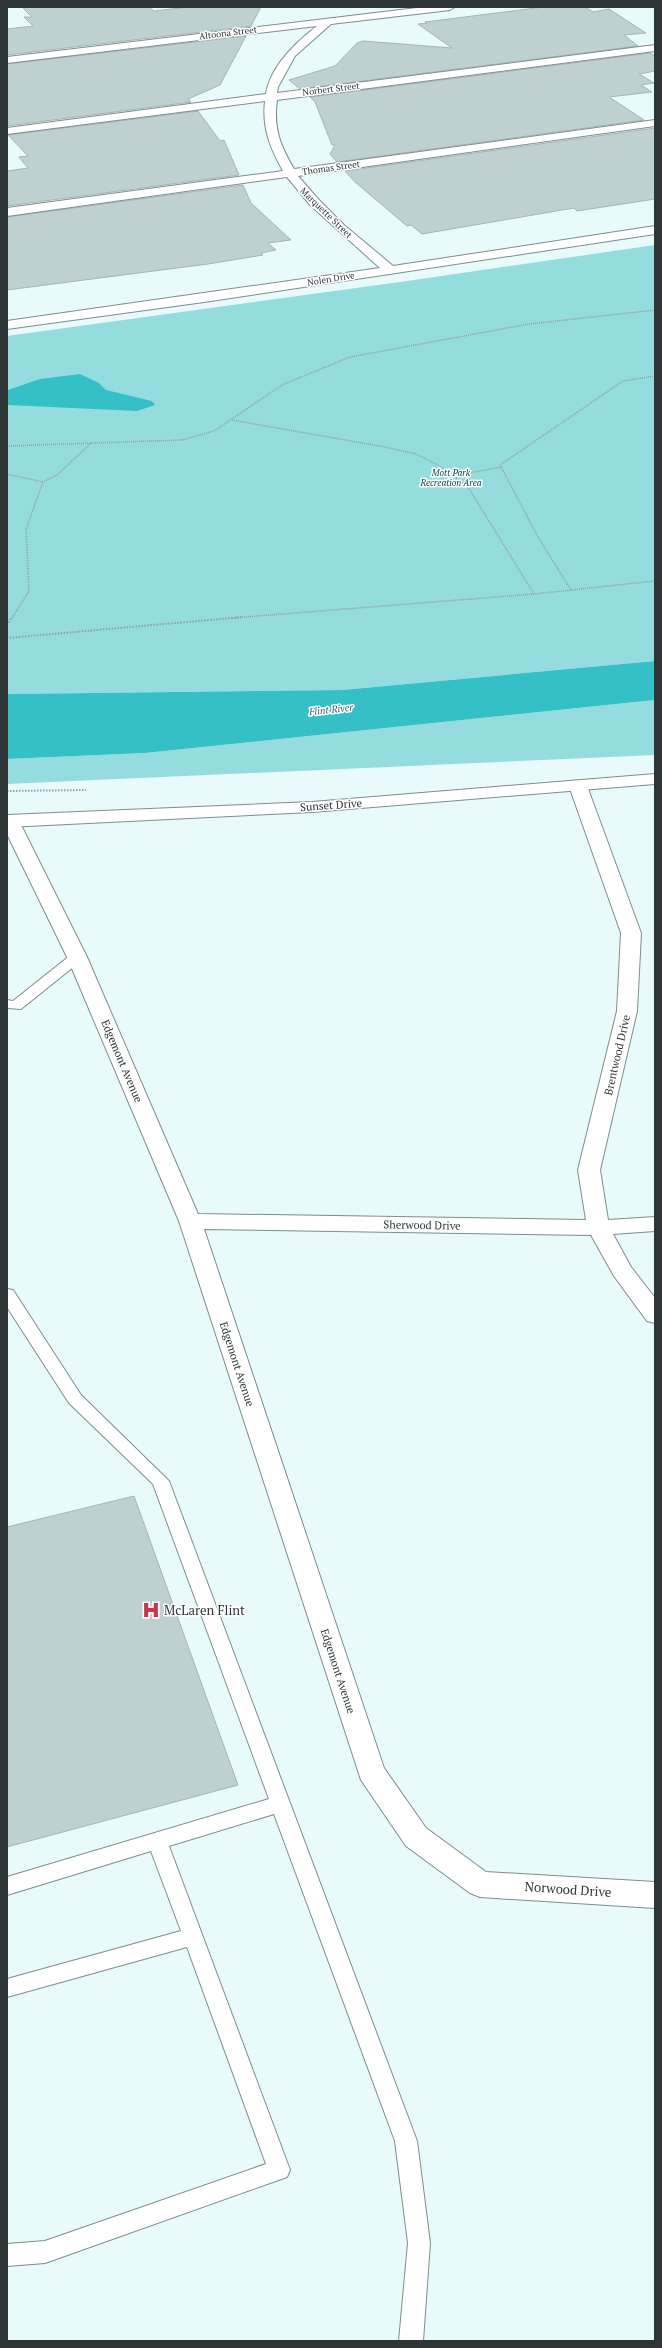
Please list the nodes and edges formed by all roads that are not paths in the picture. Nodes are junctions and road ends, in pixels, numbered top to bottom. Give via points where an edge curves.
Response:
1 (344, 7) edge
2 (450, 7) edge
3 (328, 22) junction
4 (655, 48) edge
5 (7, 60) edge
6 (272, 97) junction
7 (655, 123) edge
8 (7, 131) edge
9 (289, 174) junction
10 (7, 212) edge
11 (655, 230) edge
12 (390, 270) junction
13 (7, 325) edge
14 (655, 779) edge
15 (578, 786) junction
16 (8, 821) edge
17 (78, 957) junction
18 (7, 1004) edge
19 (190, 1221) junction
20 (655, 1224) edge
21 (598, 1228) junction
22 (7, 1294) edge
23 (655, 1315) edge
24 (280, 1804) junction
25 (158, 1842) junction
26 (480, 1884) joint
27 (7, 1886) edge
28 (655, 1895) edge
29 (192, 1938) junction
30 (7, 1988) edge
31 (7, 2255) edge
32 (412, 2341) edge

1 - 3 street, Marquette Street
2 - 3 street, Altoona Street
3 - 5 street, Altoona Street
3 - 6 street, Marquette Street via 291,56 275,83
4 - 6 street, Norbert Street
6 - 8 street, Norbert Street
6 - 9 street, Marquette Street via 269,120 271,136
7 - 9 street, Thomas Street
9 - 10 street, Thomas Street
9 - 12 street, Marquette Street via 322,211
11 - 12 street, Nolen Drive
12 - 13 street, Nolen Drive
14 - 15 street, Sunset Drive
15 - 16 street, Sunset Drive via 312,807
15 - 21 street, Brentwood Drive via 631,933 627,1011 589,1170
16 - 17 street, Edgemont Avenue
17 - 18 lane via 16,1006
17 - 19 street, Edgemont Avenue
19 - 21 street, Sherwood Drive
19 - 26 street, Edgemont Avenue via 371,1772 416,1837
20 - 21 street, Sherwood Drive
21 - 23 street, Brentwood Drive via 622,1271
22 - 24 lane via 75,1399 160,1481
24 - 25 lane
24 - 32 lane via 406,2140 419,2243
25 - 27 lane
25 - 29 lane
26 - 28 street, Norwood Drive
29 - 30 lane
29 - 31 lane via 279,2170 45,2252

